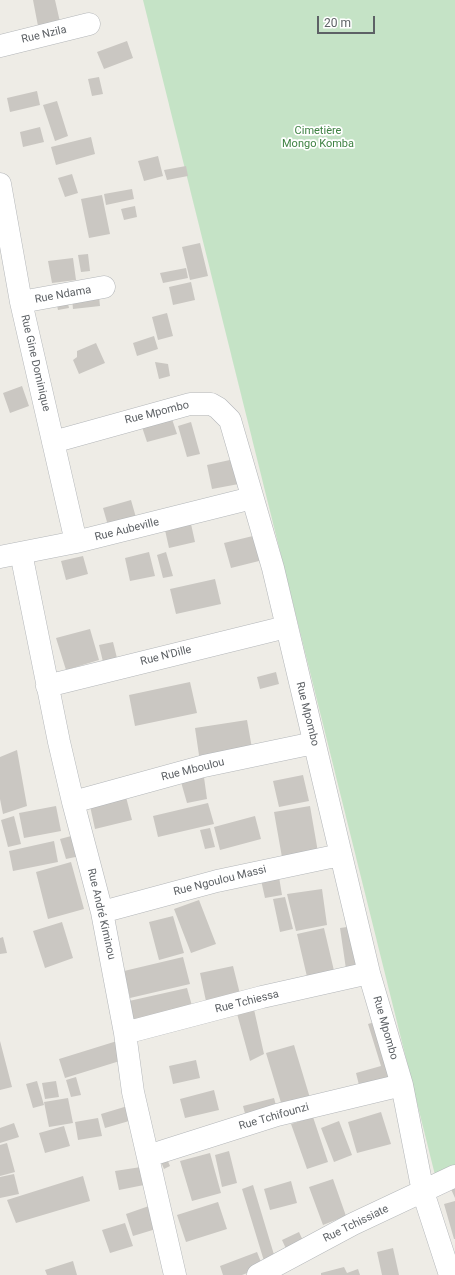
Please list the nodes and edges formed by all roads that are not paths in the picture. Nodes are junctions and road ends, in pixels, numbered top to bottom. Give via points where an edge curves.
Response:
1 (89, 24) dead end
2 (0, 46) edge
3 (0, 184) edge
4 (104, 287) dead end
5 (22, 302) junction
6 (53, 442) junction
7 (252, 498) junction
8 (76, 542) junction
9 (10, 555) edge
10 (286, 627) junction
11 (47, 686) junction
12 (314, 743) junction
13 (73, 802) junction
14 (340, 855) junction
15 (102, 912) junction
16 (369, 973) junction
17 (125, 1033) junction
18 (402, 1085) junction
19 (148, 1156) junction
20 (455, 1176) edge
21 (423, 1192) junction
22 (175, 1275) edge
23 (258, 1275) edge
24 (450, 1275) edge

1 - 2 street, Rue Nzila
3 - 5 street, Rue Gine Dominique
4 - 5 street, Rue Ndama
5 - 6 street, Rue Gine Dominique
6 - 7 street, Rue Mpombo via 190,404 211,404 230,420
6 - 8 street, Rue Gine Dominique
7 - 8 street, Rue Aubeville
7 - 10 street, Rue Mpombo via 273,568
8 - 9 street, Rue Aubeville
9 - 11 street, Rue André Kiminou
10 - 11 street, Rue N'Dille
10 - 12 street, Rue Mpombo
11 - 13 street, Rue André Kiminou
12 - 13 street, Rue Mboulou via 204,766
12 - 14 street, Rue Mpombo
13 - 15 street, Rue André Kiminou
14 - 15 street, Rue Ngoulou Massi via 217,881
14 - 16 street, Rue Mpombo
15 - 17 street, Rue André Kiminou
16 - 17 street, Rue Tchiessa via 262,997
16 - 18 street, Rue Mpombo
17 - 19 street, Rue André Kiminou via 133,1092
18 - 19 street, Rue Tchifounzi via 277,1114
18 - 21 street, Rue Mpombo
19 - 22 street, Rue André Kiminou
20 - 21 street, Rue Tchissiate
21 - 23 street, Rue Tchissiate via 353,1224
21 - 24 street, Rue Mpombo

